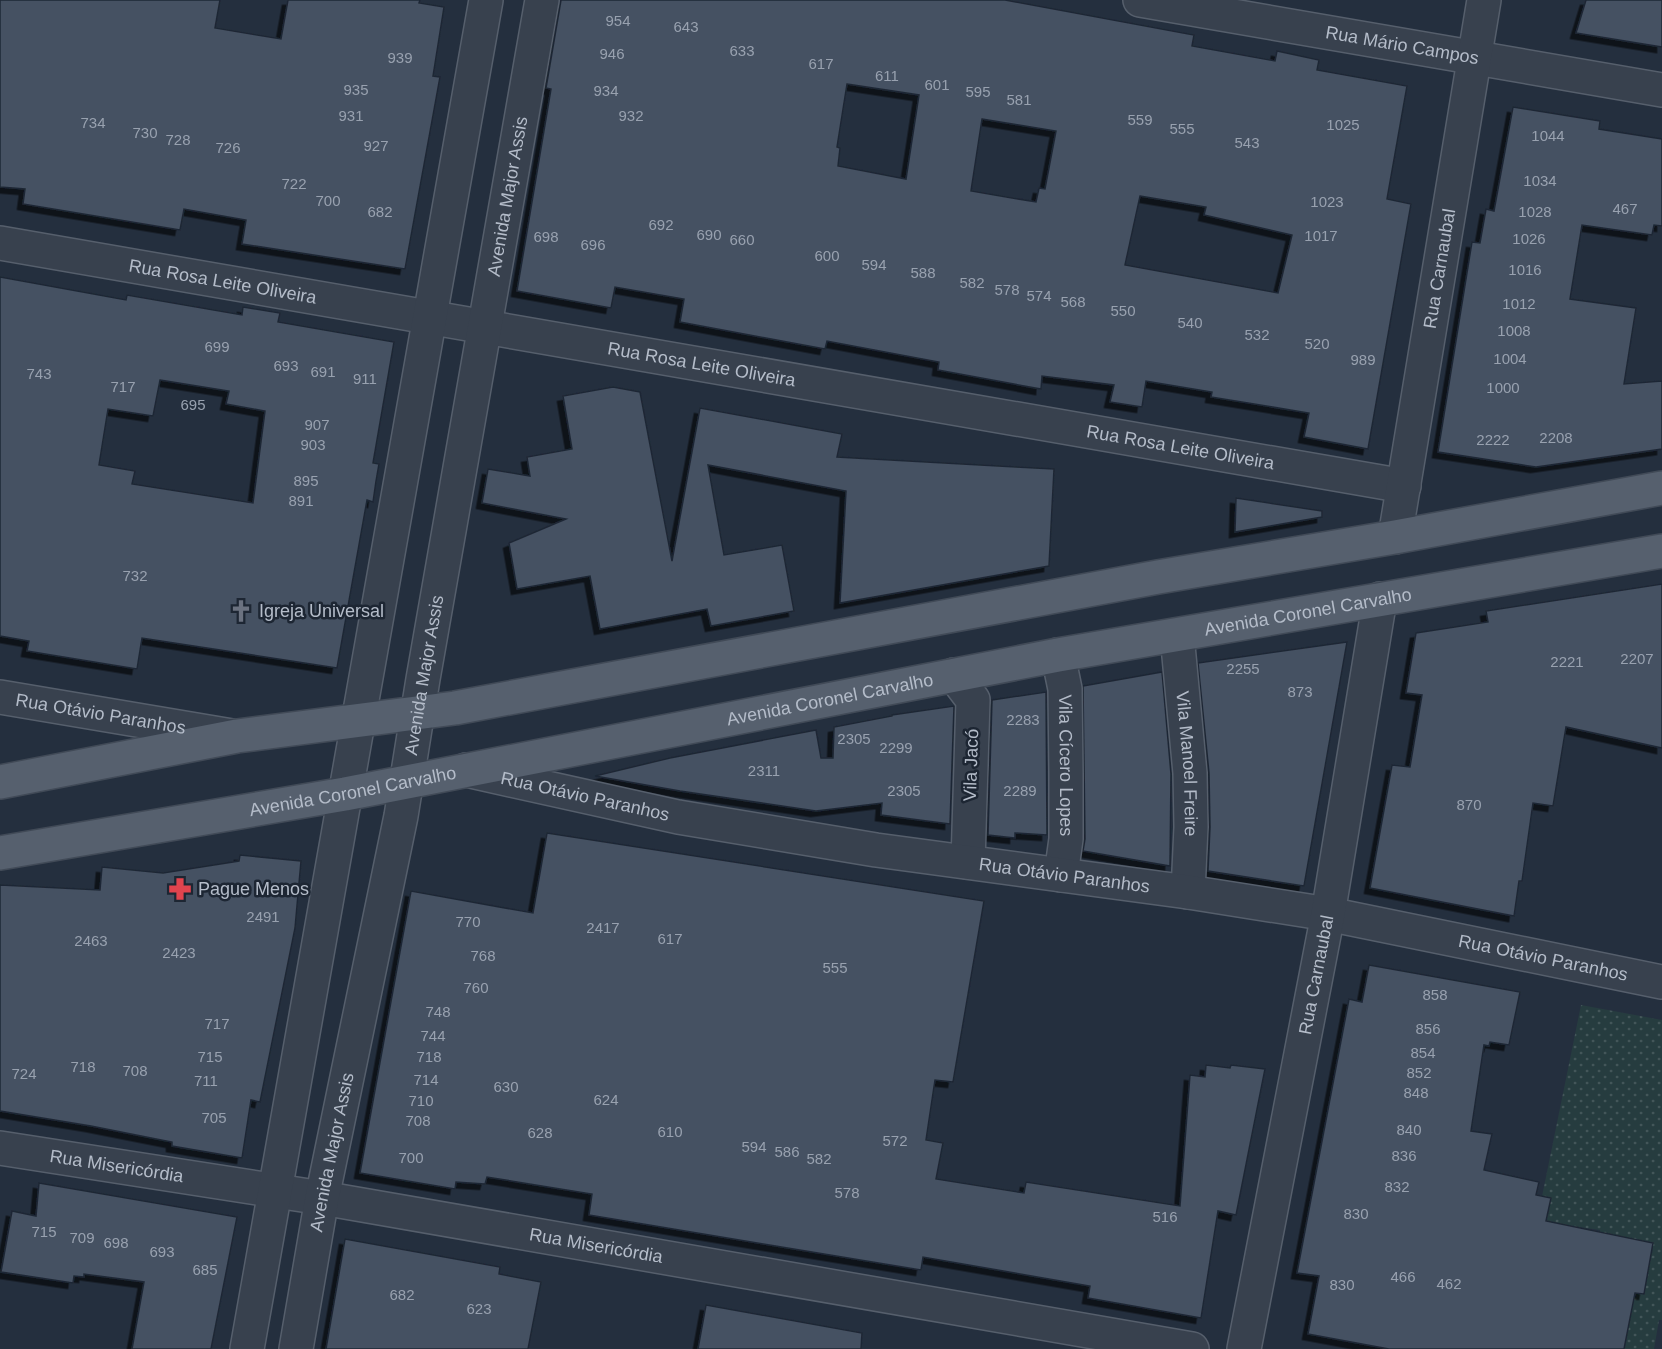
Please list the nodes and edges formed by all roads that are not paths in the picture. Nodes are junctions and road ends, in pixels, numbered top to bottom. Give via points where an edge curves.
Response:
1 (486, 0) edge
2 (542, 0) edge
3 (1140, 0) edge
4 (1484, 0) edge
5 (1474, 58) junction
6 (1662, 90) edge
7 (0, 243) edge
8 (429, 317) junction
9 (484, 327) junction
10 (1404, 486) junction
11 (1662, 488) edge
12 (1395, 537) junction
13 (1662, 551) edge
14 (1380, 598) junction
15 (1177, 635) junction
16 (1058, 655) junction
17 (954, 675) junction
18 (0, 697) edge
19 (418, 713) junction
20 (357, 720) junction
21 (237, 736) junction
22 (466, 770) junction
23 (0, 782) edge
24 (407, 782) junction
25 (345, 794) junction
26 (0, 853) edge
27 (968, 862) junction
28 (1061, 875) junction
29 (1188, 892) junction
30 (1328, 914) junction
31 (1662, 982) edge
32 (0, 1148) edge
33 (275, 1192) junction
34 (322, 1198) junction
35 (247, 1349) edge
36 (296, 1349) edge
37 (1192, 1349) edge
38 (1244, 1349) edge

1 - 8 street
2 - 9 street, Avenida Major Assis
3 - 5 street, Rua Mário Campos
4 - 5 street, Rua Carnaubal
5 - 6 street, Rua Mário Campos
5 - 10 street, Rua Carnaubal
7 - 8 street, Rua Rosa Leite Oliveira
8 - 9 street, Rua Rosa Leite Oliveira
8 - 20 street
9 - 10 street, Rua Rosa Leite Oliveira
9 - 19 street, Avenida Major Assis
10 - 12 street, Rua Carnaubal
11 - 12 main road
12 - 19 main road
13 - 14 main road, Avenida Coronel Carvalho
14 - 15 main road, Avenida Coronel Carvalho
14 - 30 street, Rua Carnaubal
15 - 16 main road, Avenida Coronel Carvalho
15 - 29 street, Vila Manoel Freire via 1190,773
16 - 17 main road, Avenida Coronel Carvalho
16 - 28 street, Vila Cícero Lopes via 1065,689 1066,839
17 - 22 main road, Avenida Coronel Carvalho
17 - 27 street, Vila Jacó via 973,700
18 - 21 street, Rua Otávio Paranhos
19 - 20 main road
19 - 24 street, Avenida Major Assis
20 - 21 main road
20 - 25 street
21 - 23 main road
22 - 24 main road, Avenida Coronel Carvalho
22 - 27 street, Rua Otávio Paranhos via 678,817
24 - 25 main road, Avenida Coronel Carvalho
24 - 34 street, Avenida Major Assis
25 - 26 main road, Avenida Coronel Carvalho
25 - 33 street
27 - 28 street, Rua Otávio Paranhos
28 - 29 street, Rua Otávio Paranhos
29 - 30 street, Rua Otávio Paranhos
30 - 31 street, Rua Otávio Paranhos
30 - 38 street, Rua Carnaubal
32 - 33 street, Rua Misericórdia
33 - 34 street, Rua Misericórdia
33 - 35 street
34 - 36 street, Avenida Major Assis
34 - 37 street, Rua Misericórdia

